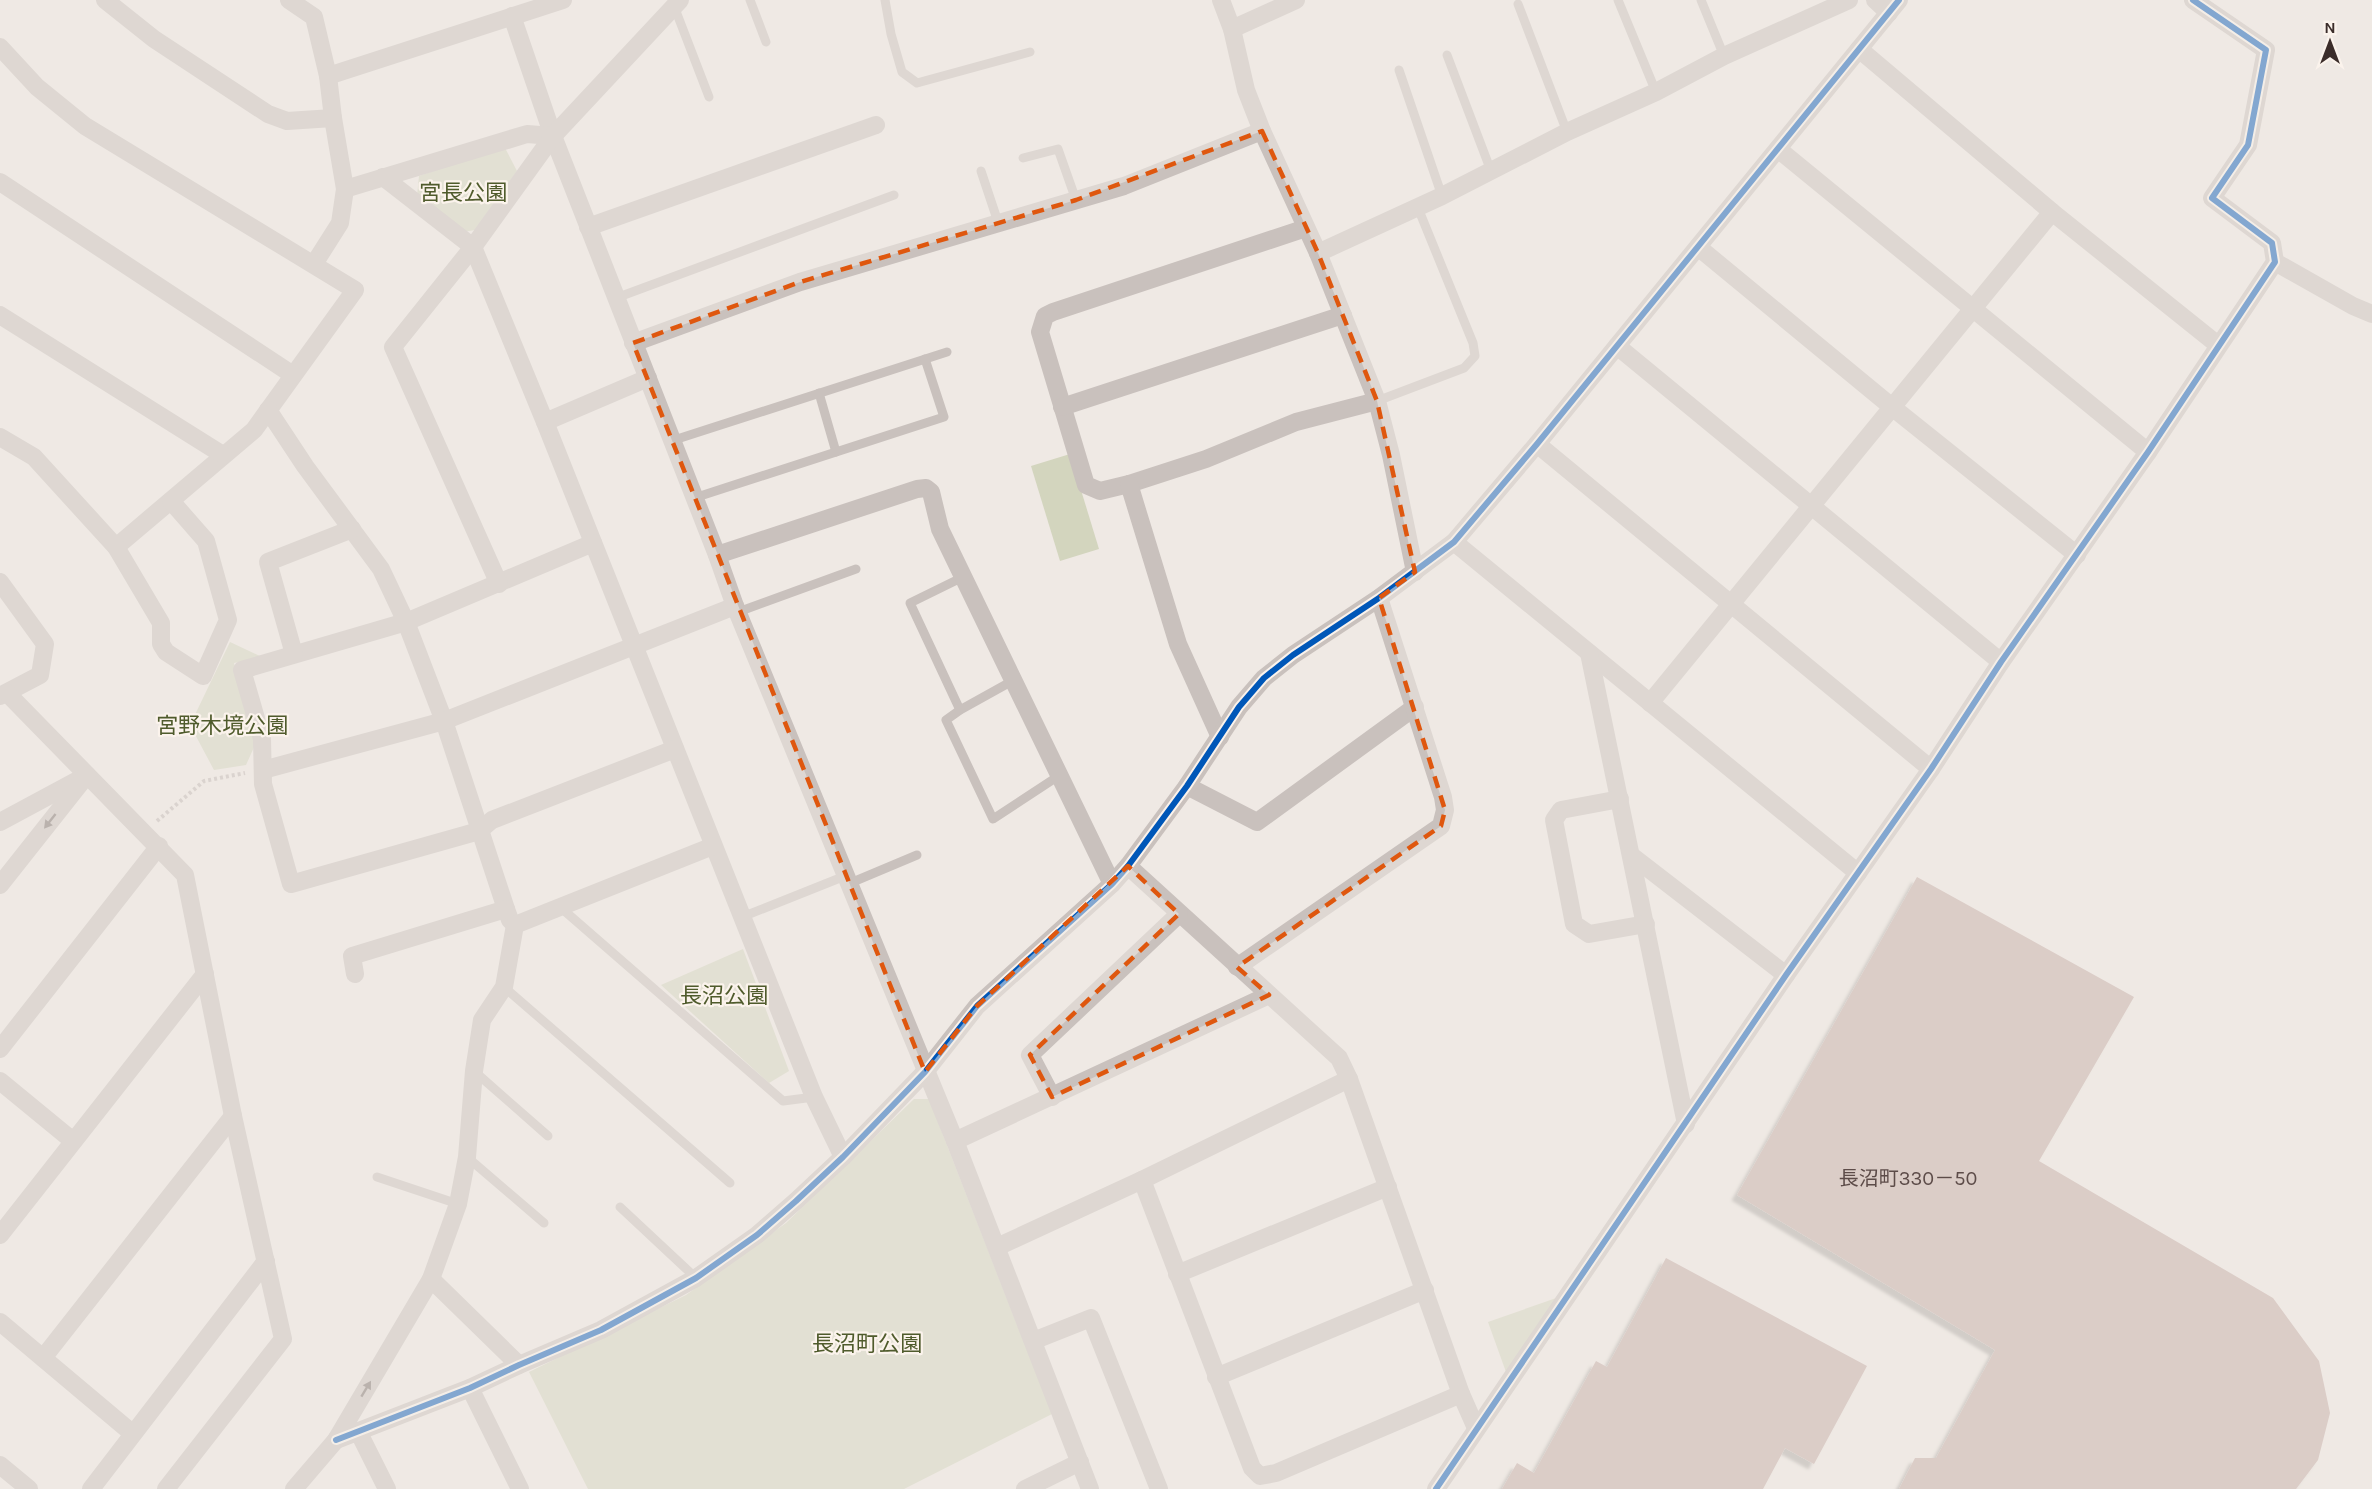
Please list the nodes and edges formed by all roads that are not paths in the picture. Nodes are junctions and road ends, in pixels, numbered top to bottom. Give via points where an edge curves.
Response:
1 (105, 0) edge
2 (288, 0) edge
3 (562, 0) edge
4 (750, 0) edge
5 (885, 0) edge
6 (1221, 0) edge
7 (1296, 0) edge
8 (1618, 0) edge
9 (1701, 0) edge
10 (1849, 0) edge
11 (1875, 0) edge
12 (2193, 0) edge
13 (677, 3) edge
14 (1518, 4) dead end
15 (1824, 5) edge
16 (1894, 7) edge
17 (512, 16) junction
18 (1232, 29) junction
19 (766, 42) dead end
20 (0, 47) edge
21 (1858, 49) junction
22 (1030, 52) dead end
23 (1447, 55) dead end
24 (1724, 56) junction
25 (1400, 70) dead end
26 (328, 76) junction
27 (1656, 92) junction
28 (709, 97) dead end
29 (333, 118) junction
30 (876, 125) dead end
31 (1262, 131) junction
32 (1567, 132) junction
33 (553, 136) junction
34 (1778, 149) junction
35 (1023, 158) dead end
36 (981, 171) dead end
37 (1491, 171) junction
38 (383, 177) junction
39 (0, 182) edge
40 (345, 189) junction
41 (894, 195) dead end
42 (1442, 196) junction
43 (1076, 200) junction
44 (1418, 208) junction
45 (2052, 212) junction
46 (998, 222) junction
47 (588, 227) junction
48 (1306, 228) junction
49 (473, 247) junction
50 (1698, 247) junction
51 (1318, 253) junction
52 (2275, 262) junction
53 (314, 264) junction
54 (616, 298) junction
55 (1972, 309) junction
56 (2372, 314) edge
57 (0, 315) edge
58 (1343, 315) junction
59 (633, 343) junction
60 (2218, 345) junction
61 (1617, 346) junction
62 (947, 352) dead end
63 (925, 359) junction
64 (293, 375) junction
65 (648, 378) junction
66 (819, 393) junction
67 (1377, 401) junction
68 (1062, 407) junction
69 (1892, 407) junction
70 (268, 410) junction
71 (545, 422) junction
72 (0, 437) edge
73 (672, 441) junction
74 (1537, 444) junction
75 (836, 452) junction
76 (2148, 452) junction
77 (223, 455) junction
78 (1129, 484) junction
79 (694, 498) junction
80 (171, 501) junction
81 (1811, 506) junction
82 (352, 529) junction
83 (1454, 542) junction
84 (593, 543) junction
85 (117, 546) junction
86 (717, 555) junction
87 (2077, 555) junction
88 (856, 569) dead end
89 (1415, 572) junction
90 (963, 577) junction
91 (0, 582) edge
92 (499, 584) junction
93 (1379, 598) junction
94 (1731, 604) junction
95 (737, 609) junction
96 (406, 622) junction
97 (634, 645) junction
98 (1589, 653) junction
99 (294, 654) junction
100 (2001, 662) junction
101 (1014, 680) junction
102 (3, 694) edge
103 (1650, 703) junction
104 (1414, 707) junction
105 (960, 710) junction
106 (444, 721) junction
107 (1220, 737) junction
108 (675, 749) junction
109 (1931, 769) junction
110 (263, 770) junction
111 (87, 775) junction
112 (1060, 776) junction
113 (1187, 786) junction
114 (1620, 799) junction
115 (0, 822) edge
116 (479, 831) junction
117 (159, 846) junction
118 (713, 846) junction
119 (917, 855) dead end
120 (1632, 856) junction
121 (1128, 866) junction
122 (1858, 873) junction
123 (847, 880) junction
124 (1112, 884) junction
125 (0, 885) edge
126 (560, 906) junction
127 (1179, 915) junction
128 (511, 917) junction
129 (742, 917) junction
130 (1646, 924) junction
131 (1238, 967) junction
132 (205, 974) junction
133 (355, 974) dead end
134 (1786, 975) junction
135 (504, 987) junction
136 (1269, 995) junction
137 (0, 1049) edge
138 (474, 1071) junction
139 (925, 1072) junction
140 (1349, 1078) junction
141 (0, 1081) edge
142 (814, 1097) junction
143 (1052, 1097) junction
144 (234, 1116) junction
145 (1686, 1124) junction
146 (548, 1136) dead end
147 (73, 1141) junction
148 (955, 1141) junction
149 (467, 1157) junction
150 (843, 1157) junction
151 (377, 1177) dead end
152 (1142, 1180) junction
153 (730, 1183) dead end
154 (1388, 1187) junction
155 (458, 1204) junction
156 (620, 1207) dead end
157 (544, 1223) dead end
158 (0, 1235) edge
159 (997, 1246) junction
160 (266, 1261) junction
161 (1177, 1274) junction
162 (696, 1278) junction
163 (431, 1279) junction
164 (1425, 1290) junction
165 (0, 1322) edge
166 (1033, 1341) junction
167 (43, 1358) junction
168 (519, 1365) junction
169 (1216, 1377) junction
170 (470, 1388) junction
171 (1461, 1394) junction
172 (1476, 1428) junction
173 (358, 1431) junction
174 (132, 1433) junction
175 (336, 1440) junction
176 (1080, 1462) junction
177 (0, 1465) edge
178 (29, 1489) edge
179 (91, 1489) edge
180 (166, 1489) edge
181 (294, 1489) edge
182 (387, 1489) edge
183 (520, 1489) edge
184 (1025, 1489) edge
185 (1090, 1489) edge
186 (1159, 1489) edge
187 (1436, 1489) edge

1 - 29 street via 154,39 268,114 287,121
2 - 26 street via 314,17
3 - 17 street
4 - 19 lane
5 - 22 lane via 902,72 917,83
6 - 18 street
7 - 18 street
8 - 27 lane
9 - 24 lane
10 - 15 street
11 - 16 street
12 - 52 street via 2266,50 2248,145 2212,198 2272,243
13 - 28 lane
13 - 33 street
14 - 32 lane
15 - 24 street
16 - 21 street
17 - 26 street
17 - 33 street
18 - 31 street via 1246,90
20 - 53 street via 37,87 85,126
21 - 34 street
21 - 45 street
23 - 37 lane
24 - 27 street
25 - 42 lane
26 - 29 street
27 - 32 street
29 - 40 street
30 - 47 street
31 - 43 street via 1124,186
31 - 48 street
32 - 37 street
33 - 38 street via 527,134
33 - 47 street
33 - 49 street
34 - 50 street
34 - 55 street
35 - 43 lane via 1058,149
36 - 46 lane
37 - 42 street
38 - 40 street
38 - 49 street
39 - 64 street
40 - 53 street via 340,223
41 - 54 lane
42 - 44 street
43 - 46 street
44 - 51 street
44 - 67 lane via 1475,356 1464,368
45 - 55 street
45 - 60 street
46 - 59 street via 800,282
47 - 54 street
48 - 51 street
48 - 68 street via 1045,316 1040,332
49 - 71 street
49 - 92 street via 393,346
50 - 61 street
50 - 69 street
51 - 58 street
52 - 56 street
52 - 60 street
53 - 64 street via 356,290
54 - 59 street
55 - 69 street
55 - 76 street
57 - 77 street
58 - 67 street
58 - 68 street
59 - 65 street
60 - 76 street
61 - 74 street
61 - 81 street
62 - 63 lane
63 - 66 lane
63 - 75 lane via 944,417
64 - 70 street
65 - 71 street
65 - 73 street
66 - 73 lane
66 - 75 lane
67 - 78 street via 1296,422 1206,459
67 - 89 street
68 - 78 street via 1086,485 1100,491
69 - 81 street
69 - 87 street
70 - 77 street via 254,430
70 - 82 street
71 - 84 street
72 - 85 street via 34,457
73 - 79 street
74 - 83 street
74 - 94 street
75 - 79 lane
76 - 87 street
77 - 80 street
78 - 107 street via 1178,644
79 - 86 street
80 - 85 street
80 - 85 street via 206,541 228,620 203,676 166,652 161,644 161,623
81 - 94 street
81 - 100 street
82 - 96 street via 381,569
82 - 99 street via 268,562
83 - 89 street
83 - 98 street
84 - 92 street
84 - 97 street
86 - 90 street via 926,488 931,492 940,529
86 - 95 street
87 - 100 street
88 - 95 lane
89 - 93 street
90 - 101 street
90 - 105 lane via 910,603
91 - 102 street via 45,645 40,675
92 - 96 street
93 - 104 street
93 - 107 street via 1263,678
94 - 103 street
94 - 109 street
95 - 97 street
95 - 123 street
96 - 99 street
96 - 106 street
97 - 106 street
97 - 108 street
98 - 103 street
98 - 114 street
99 - 110 street via 242,670 262,739
100 - 109 street
101 - 105 lane
101 - 112 street
102 - 111 street
103 - 122 street
104 - 113 street via 1257,822
104 - 131 street via 1443,797 1441,826
105 - 112 lane via 946,720 993,819
106 - 110 street
106 - 116 street
107 - 113 street
108 - 116 street via 492,820
108 - 118 street
109 - 122 street
110 - 116 street via 262,784 291,884
111 - 115 street
111 - 117 street
111 -> 125 street
112 - 124 street
113 - 121 street
114 - 120 street
114 - 130 street via 1561,810 1554,820 1574,924 1589,934
116 - 128 street
117 - 132 street via 185,874
117 - 137 street
118 - 126 street
118 - 129 street
119 - 123 lane
120 - 130 street
120 - 134 street
121 - 124 street
121 - 127 street
122 - 134 street
123 - 129 lane
123 - 139 street
124 - 139 street via 977,1006
126 - 128 street
126 - 142 lane via 783,1101
127 - 131 street
127 - 143 street via 1030,1055
128 - 133 street via 352,956
128 - 135 street
129 - 142 street
130 - 145 street
131 - 136 street
132 - 144 street
132 - 147 street
134 - 145 street
135 - 138 street via 482,1020
135 - 153 lane
136 - 140 street via 1330,1048
136 - 143 street
138 - 146 lane
138 - 149 street
139 - 148 street
139 - 150 street
140 - 152 street
140 - 154 street
141 - 147 street
142 - 150 street
143 - 148 street
144 - 160 street
144 - 167 street
145 - 172 street
147 - 158 street
148 - 159 street
149 - 155 street
149 - 157 lane
150 - 162 street via 757,1235
151 - 155 lane
152 - 159 street
152 - 161 street
154 - 161 street
154 - 164 street
155 - 163 street
156 - 162 lane
159 - 166 street
160 - 174 street
160 - 180 street via 283,1340
161 - 169 street
162 - 168 street via 601,1330
163 - 168 street
175 -> 163 street
164 - 169 street
164 - 171 street
165 - 167 street
166 - 176 street
166 - 186 street via 1091,1318
167 - 174 street
168 - 170 street
169 - 171 street via 1252,1468 1260,1476 1276,1473
170 - 173 street
170 - 183 street
171 - 172 street
172 - 187 street
173 - 175 street
173 - 182 street
174 - 179 street
175 - 181 street
176 - 184 street
176 - 185 street
177 - 178 street

